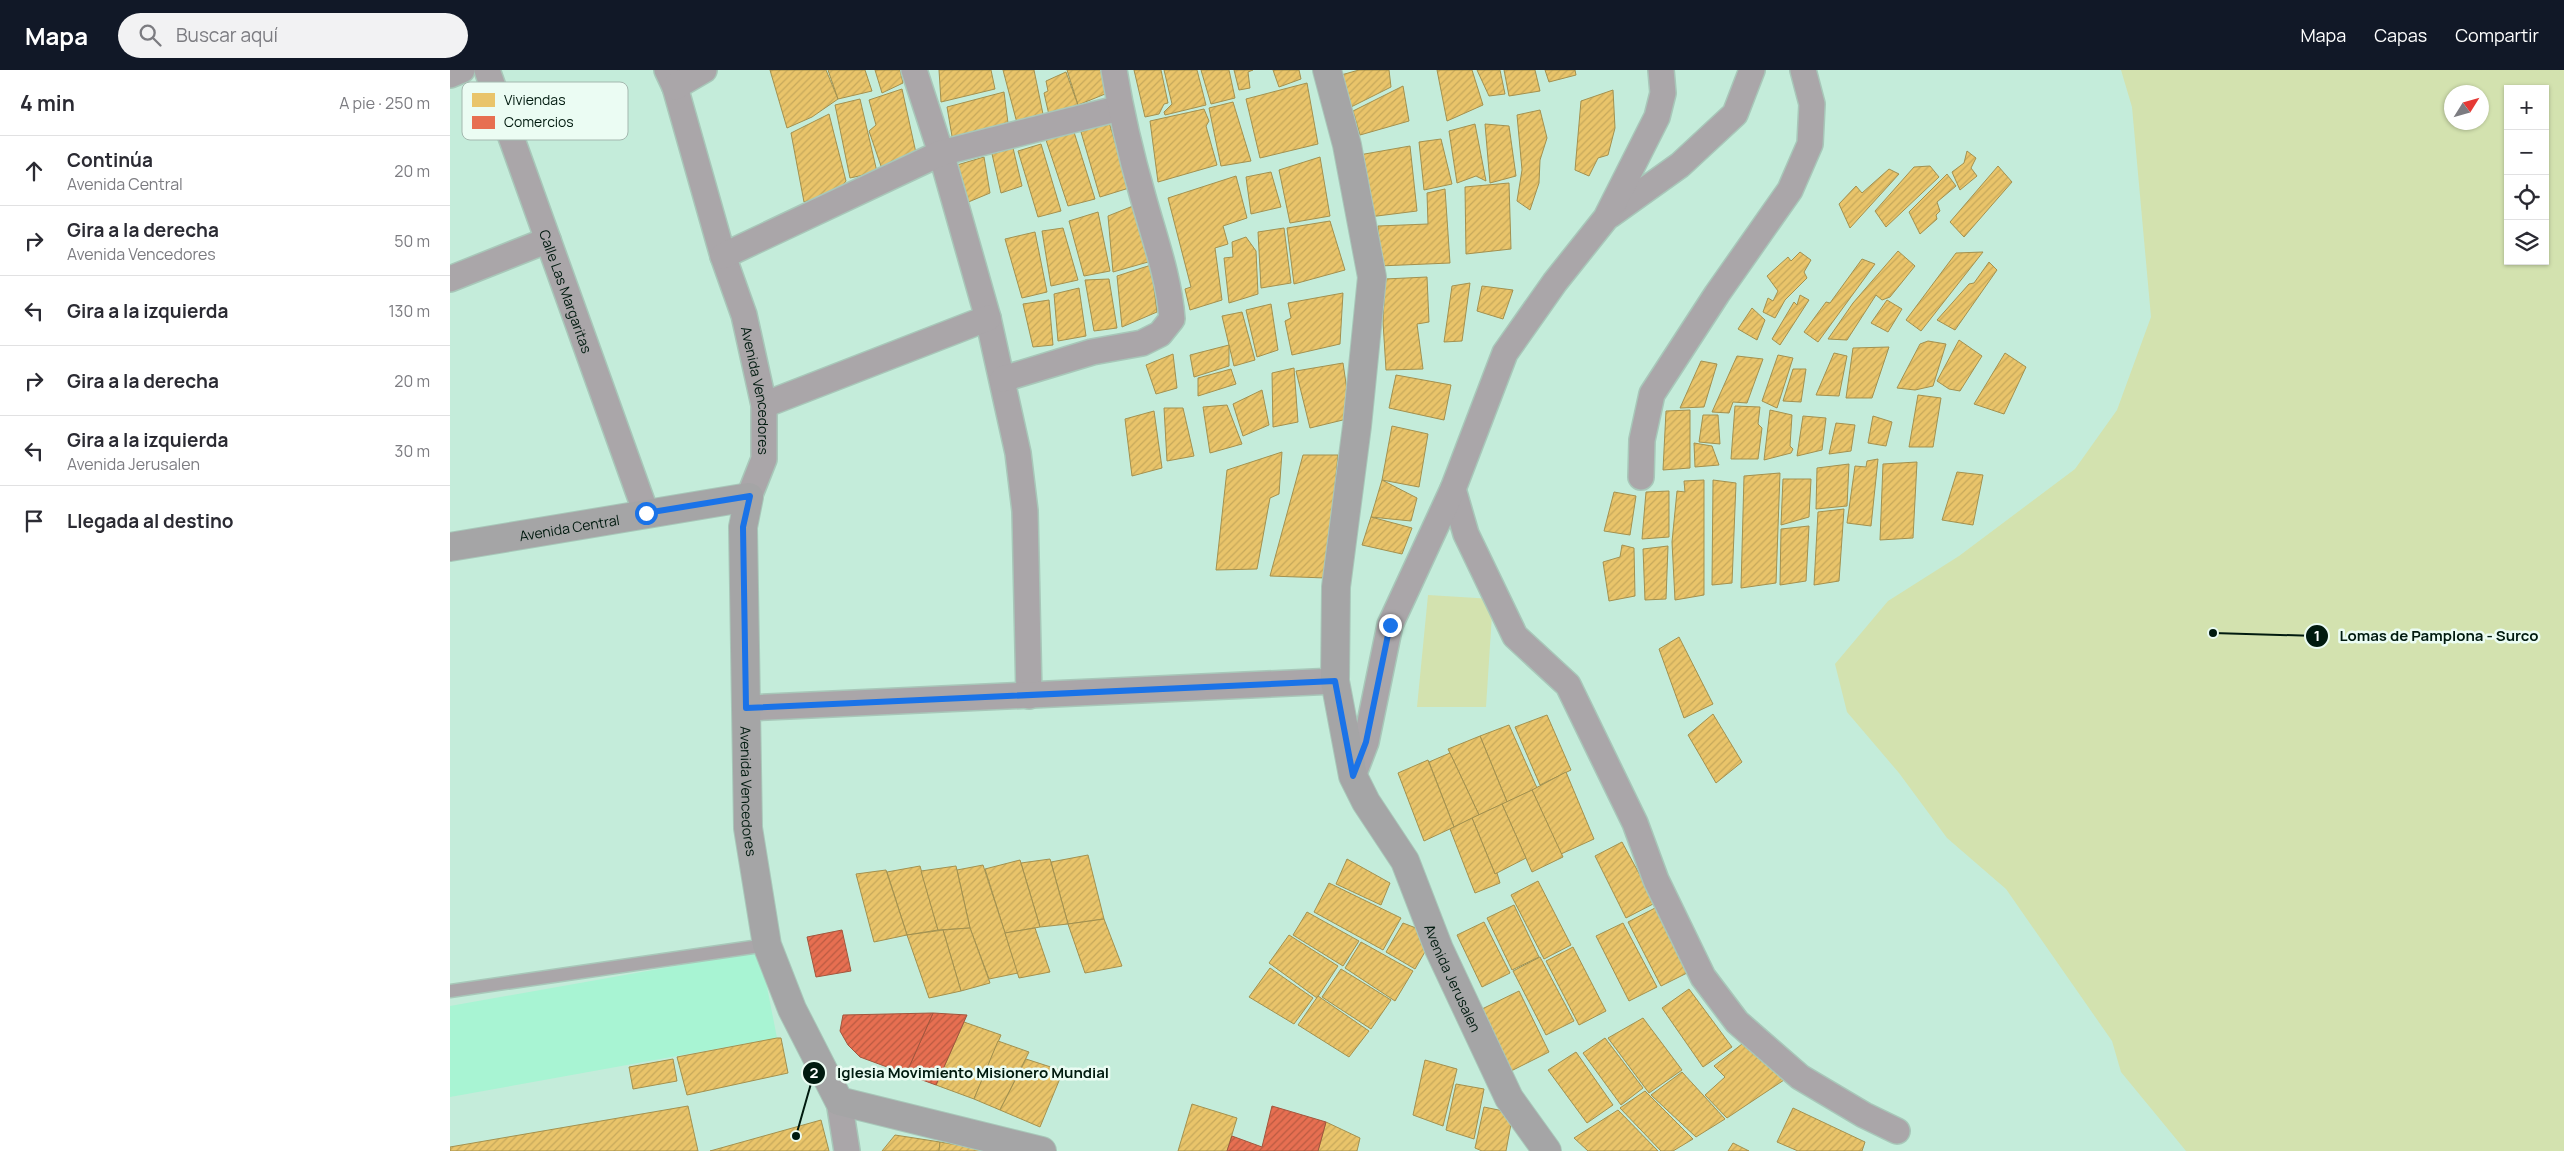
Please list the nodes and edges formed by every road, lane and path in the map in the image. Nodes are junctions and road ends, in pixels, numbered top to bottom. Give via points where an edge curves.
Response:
1 (462, 70) edge
2 (487, 70) edge
3 (704, 70) edge
4 (914, 70) edge
5 (1114, 70) edge
6 (1327, 70) edge
7 (1661, 70) edge
8 (1752, 70) edge
9 (1803, 70) edge
10 (450, 75) edge
11 (671, 79) edge
12 (491, 82) edge
13 (1120, 108) junction
14 (512, 140) edge
15 (941, 153) junction
16 (1606, 218) junction
17 (548, 240) junction
18 (723, 256) junction
19 (450, 279) edge
20 (988, 318) junction
21 (1003, 379) junction
22 (764, 405) junction
23 (1641, 478) dead end
24 (1453, 488) junction
25 (750, 496) junction
26 (646, 513) junction
27 (450, 547) edge
28 (1335, 681) junction
29 (1029, 696) junction
30 (746, 708) junction
31 (1353, 776) junction
32 (767, 945) junction
33 (450, 991) edge
34 (840, 1101) junction
35 (1897, 1131) dead end
36 (847, 1151) edge
37 (1042, 1151) edge
38 (1547, 1151) edge

1 - 10 street
2 - 12 street, Calle Las Margaritas
3 - 11 street
4 - 15 street
5 - 13 street
6 - 28 street, Avenida Jerusalen via 1348,145 1372,277 1336,587
7 - 16 street via 1663,93 1656,117
8 - 16 street via 1735,114 1680,165
9 - 23 street via 1812,104 1810,144 1790,190 1652,394 1642,440
11 - 18 street, Avenida Vencedores
13 - 15 street
13 - 21 street via 1170,292 1172,319 1160,334 1142,343 1092,352
14 - 17 street, Calle Las Margaritas
15 - 18 street
15 - 20 street
16 - 24 street via 1505,353
17 - 19 street
17 - 26 street, Calle Las Margaritas
18 - 22 street, Avenida Vencedores via 744,315
20 - 21 street
20 - 22 street
21 - 29 street via 1018,453 1025,511
22 - 25 street, Avenida Vencedores via 764,459
24 - 31 street via 1390,625 1366,742
24 - 35 street via 1466,534 1515,636 1568,685 1635,823 1656,880 1703,978 1737,1022 1800,1077 1864,1116
25 - 26 street, Avenida Central
25 - 30 street, Avenida Vencedores via 743,527
26 - 27 street, Avenida Central
28 - 29 street
28 - 31 street, Avenida Jerusalen
29 - 30 street
30 - 32 street, Avenida Vencedores via 748,828
31 - 38 street, Avenida Jerusalen via 1405,861 1440,949 1509,1098
32 - 33 lane
32 - 34 street, Avenida Vencedores via 792,1009
34 - 36 street, Avenida Vencedores
34 - 37 street

